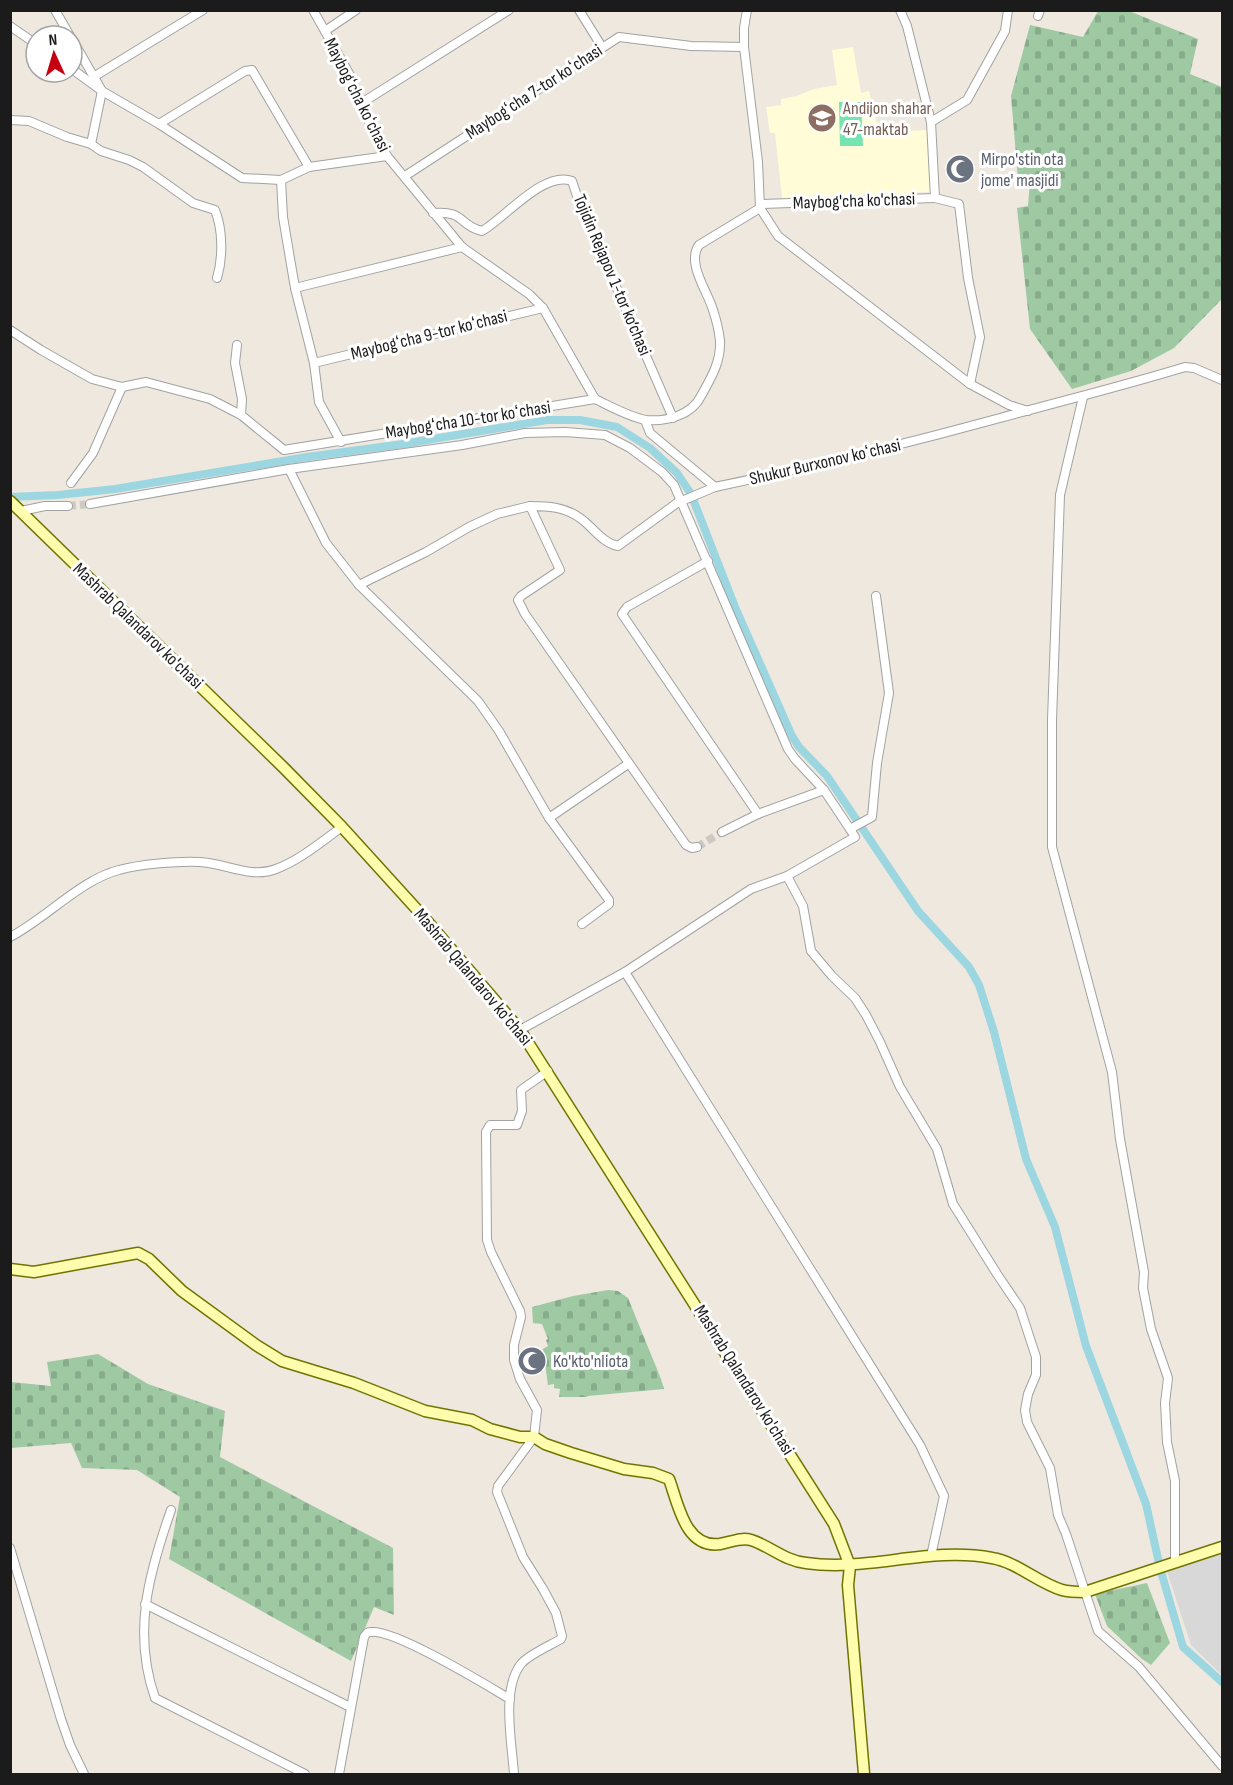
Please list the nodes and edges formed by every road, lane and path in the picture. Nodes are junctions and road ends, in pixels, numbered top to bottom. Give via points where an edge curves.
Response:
1 (55, 10) edge
2 (203, 10) edge
3 (314, 10) edge
4 (356, 10) edge
5 (509, 10) edge
6 (579, 10) edge
7 (747, 10) edge
8 (900, 10) edge
9 (1008, 10) edge
10 (63, 24) edge
11 (10, 26) edge
12 (325, 31) junction
13 (24, 36) edge
14 (602, 47) junction
15 (744, 47) junction
16 (84, 59) edge
17 (95, 76) junction
18 (84, 78) edge
19 (102, 91) junction
20 (360, 104) junction
21 (10, 120) edge
22 (931, 122) junction
23 (159, 124) junction
24 (91, 144) junction
25 (387, 156) junction
26 (309, 167) junction
27 (405, 176) junction
28 (281, 180) junction
29 (935, 198) junction
30 (760, 206) junction
31 (433, 213) junction
32 (462, 247) junction
33 (217, 278) dead end
34 (295, 288) junction
35 (543, 308) junction
36 (10, 330) edge
37 (237, 345) dead end
38 (314, 363) junction
39 (1222, 380) edge
40 (970, 384) junction
41 (122, 387) junction
42 (1083, 397) junction
43 (595, 399) junction
44 (1030, 411) junction
45 (241, 415) junction
46 (673, 418) junction
47 (645, 420) junction
48 (341, 442) junction
49 (289, 469) junction
50 (71, 483) dead end
51 (714, 487) junction
52 (684, 499) junction
53 (90, 504) tunnel mouth
54 (68, 506) tunnel mouth
55 (530, 506) junction
56 (16, 507) edge
57 (708, 561) junction
58 (359, 585) junction
59 (876, 596) dead end
60 (628, 764) junction
61 (824, 790) junction
62 (758, 814) junction
63 (549, 818) junction
64 (342, 827) junction
65 (852, 828) junction
66 (722, 832) tunnel mouth
67 (697, 847) dead end
68 (787, 876) junction
69 (582, 924) dead end
70 (10, 936) edge
71 (625, 972) junction
72 (520, 1030) junction
73 (548, 1071) junction
74 (10, 1269) edge
75 (534, 1437) junction
76 (171, 1510) dead end
77 (1222, 1547) edge
78 (10, 1548) edge
79 (931, 1556) junction
80 (1175, 1562) junction
81 (850, 1566) junction
82 (1085, 1592) junction
83 (145, 1604) junction
84 (510, 1699) junction
85 (350, 1707) junction
86 (1222, 1766) edge
87 (84, 1774) edge
88 (305, 1774) edge
89 (339, 1774) edge
90 (514, 1774) edge
91 (864, 1774) edge

1 - 10 street
2 - 17 street
3 - 12 street, Maybogʻcha koʻchasi
4 - 12 street
5 - 20 street
6 - 14 street
7 - 15 street
8 - 22 street, Maybog'cha ko'chasi
9 - 22 street via 1005,31 967,100
11 - 13 street
12 - 20 street, Maybogʻcha koʻchasi via 351,77
14 - 15 street, Maybogʻcha 7-tor koʻchasi via 619,37 691,46
14 - 27 street, Maybogʻcha 7-tor koʻchasi
15 - 30 street
16 - 17 street
17 - 19 street
18 - 19 street
19 - 23 street
19 - 24 street
20 - 25 street, Maybogʻcha koʻchasi
21 - 24 street via 29,121
22 - 29 street, Maybog'cha ko'chasi
23 - 26 street via 252,70
23 - 28 street via 242,178
24 - 33 street via 101,152 143,167 193,203 215,210 222,254
25 - 26 street
25 - 27 street, Maybogʻcha koʻchasi
26 - 28 street
27 - 31 street, Maybogʻcha koʻchasi
28 - 34 street
29 - 30 street, Maybog'cha ko'chasi
29 - 40 street via 958,204 980,337
30 - 40 street, Maybog'cha ko'chasi via 778,236
30 - 46 street via 696,249 696,266 714,310 720,340 718,363 698,402
31 - 32 street, Maybogʻcha koʻchasi
31 - 46 street, Tojidin Rejapov 1-tor ko‘chasi via 456,214 482,231 536,189 557,180 572,181
32 - 34 street
32 - 35 street, Maybogʻcha koʻchasi
34 - 38 street
35 - 38 street, Maybogʻcha 9-tor koʻchasi
35 - 43 street, Maybogʻcha koʻchasi
36 - 41 street via 92,380
37 - 45 street via 235,363
38 - 48 street via 319,402
39 - 42 street, Shukur Burxonov koʻchasi via 1185,367
40 - 44 street, Maybog'cha ko'chasi via 1009,405
41 - 45 street, Maybogʻcha 10-tor koʻchasi via 146,382 210,399
41 - 50 street via 93,453
42 - 44 street, Shukur Burxonov koʻchasi
42 - 80 street via 1060,495 1052,847 1112,1072 1144,1272 1143,1288 1151,1329 1168,1378 1165,1403 1175,1481
43 - 47 street
43 - 48 street, Maybogʻcha 10-tor koʻchasi
44 - 51 street, Shukur Burxonov koʻchasi
45 - 48 street, Maybogʻcha 10-tor koʻchasi via 284,450
46 - 47 street
47 - 51 street via 650,433
49 - 52 street via 462,446 525,433 605,435 662,472
49 - 53 street
49 - 58 street via 326,543
51 - 52 street, Shukur Burxonov koʻchasi
52 - 55 street, Shukur Burxonov koʻchasi via 618,546 561,508
52 - 57 street
54 - 56 street
55 - 58 street via 497,514
55 - 60 street via 560,570 521,596 518,603
56 - 64 main road, Mashrab Qalandarov ko'chasi
57 - 61 street via 788,749
57 - 62 street via 621,614
58 - 63 street via 478,701
59 - 65 street via 889,693 872,817
60 - 63 street
60 - 67 street via 686,845
61 - 62 street
61 - 65 street
62 - 66 street
63 - 69 street via 609,900
64 - 70 street via 276,869 235,870 202,862 107,873 30,927
64 - 72 main road, Mashrab Qalandarov ko'chasi
65 - 68 street via 855,837
68 - 71 street via 750,889
68 - 82 street via 803,906 811,951 855,998 866,1016 900,1087 937,1149 953,1204 1020,1308 1036,1357 1036,1375 1025,1410 1027,1422 1050,1468 1058,1515
71 - 72 street
71 - 79 street via 920,1445 944,1496
72 - 73 main road, Mashrab Qalandarov ko'chasi
73 - 75 street via 521,1090 522,1111 517,1125 490,1125 486,1132 487,1240 520,1311 514,1360 537,1410
73 - 81 main road, Mashrab Qalandarov ko'chasi via 828,1514
74 - 75 main road via 34,1272 138,1253 189,1297 282,1361 425,1411 461,1417 520,1437
75 - 81 main road via 570,1453 669,1479 686,1526 705,1542 718,1544 745,1538 804,1563
75 - 84 street via 497,1489 523,1557 555,1613 562,1638 522,1662
76 - 83 street via 154,1557
77 - 80 main road
78 - 87 street via 61,1719
79 - 81 main road
79 - 82 main road via 994,1558 1063,1591
80 - 82 main road
81 - 91 main road via 848,1584
82 - 86 street via 1098,1630 1139,1667
83 - 85 street
83 - 88 street via 146,1667 155,1698
84 - 85 street via 440,1659 373,1631 364,1637
84 - 90 street
85 - 89 street

